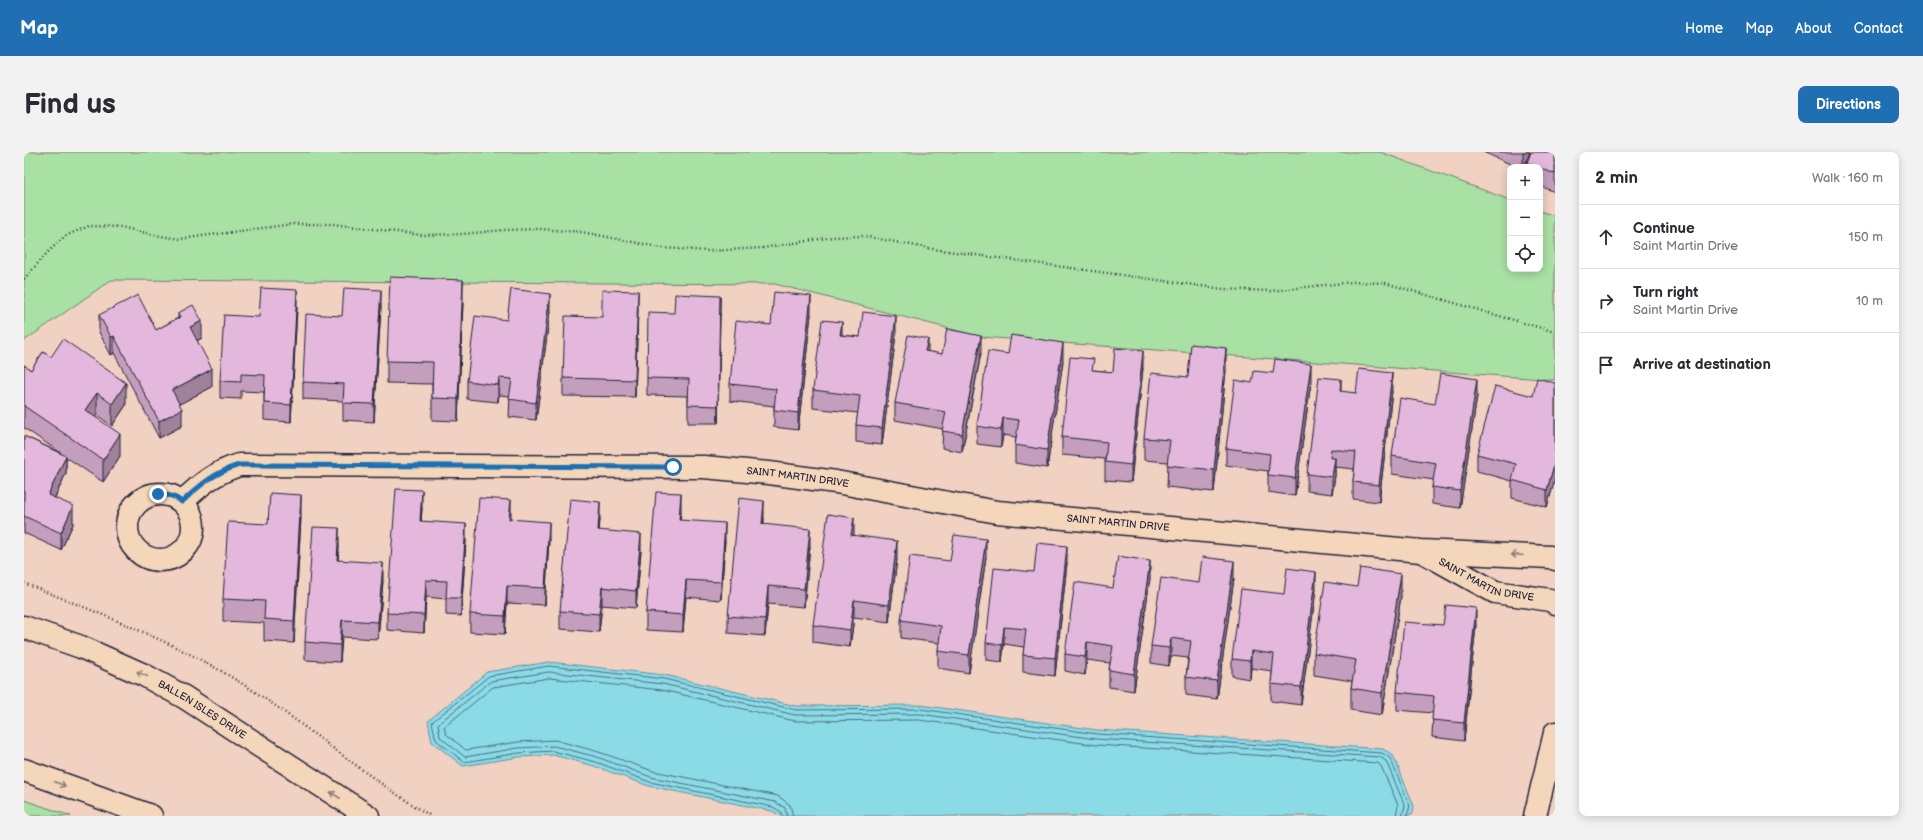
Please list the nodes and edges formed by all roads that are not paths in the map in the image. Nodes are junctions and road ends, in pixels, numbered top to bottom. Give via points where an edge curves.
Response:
1 (182, 502) dead end
2 (1421, 551) junction
3 (1555, 559) edge
4 (1555, 603) edge
5 (24, 626) edge
6 (1555, 733) edge
7 (24, 770) edge
8 (151, 816) edge
9 (368, 816) edge
10 (1535, 816) edge

1 - 2 street, SAINT MARTIN DRIVE via 220,471 239,465 704,467 836,482 997,512
3 -> 2 street, SAINT MARTIN DRIVE
2 - 4 street, SAINT MARTIN DRIVE via 1495,592 1550,600
9 -> 5 street, BALLEN ISLES DRIVE via 184,697 137,672
6 - 10 street
7 -> 8 street

